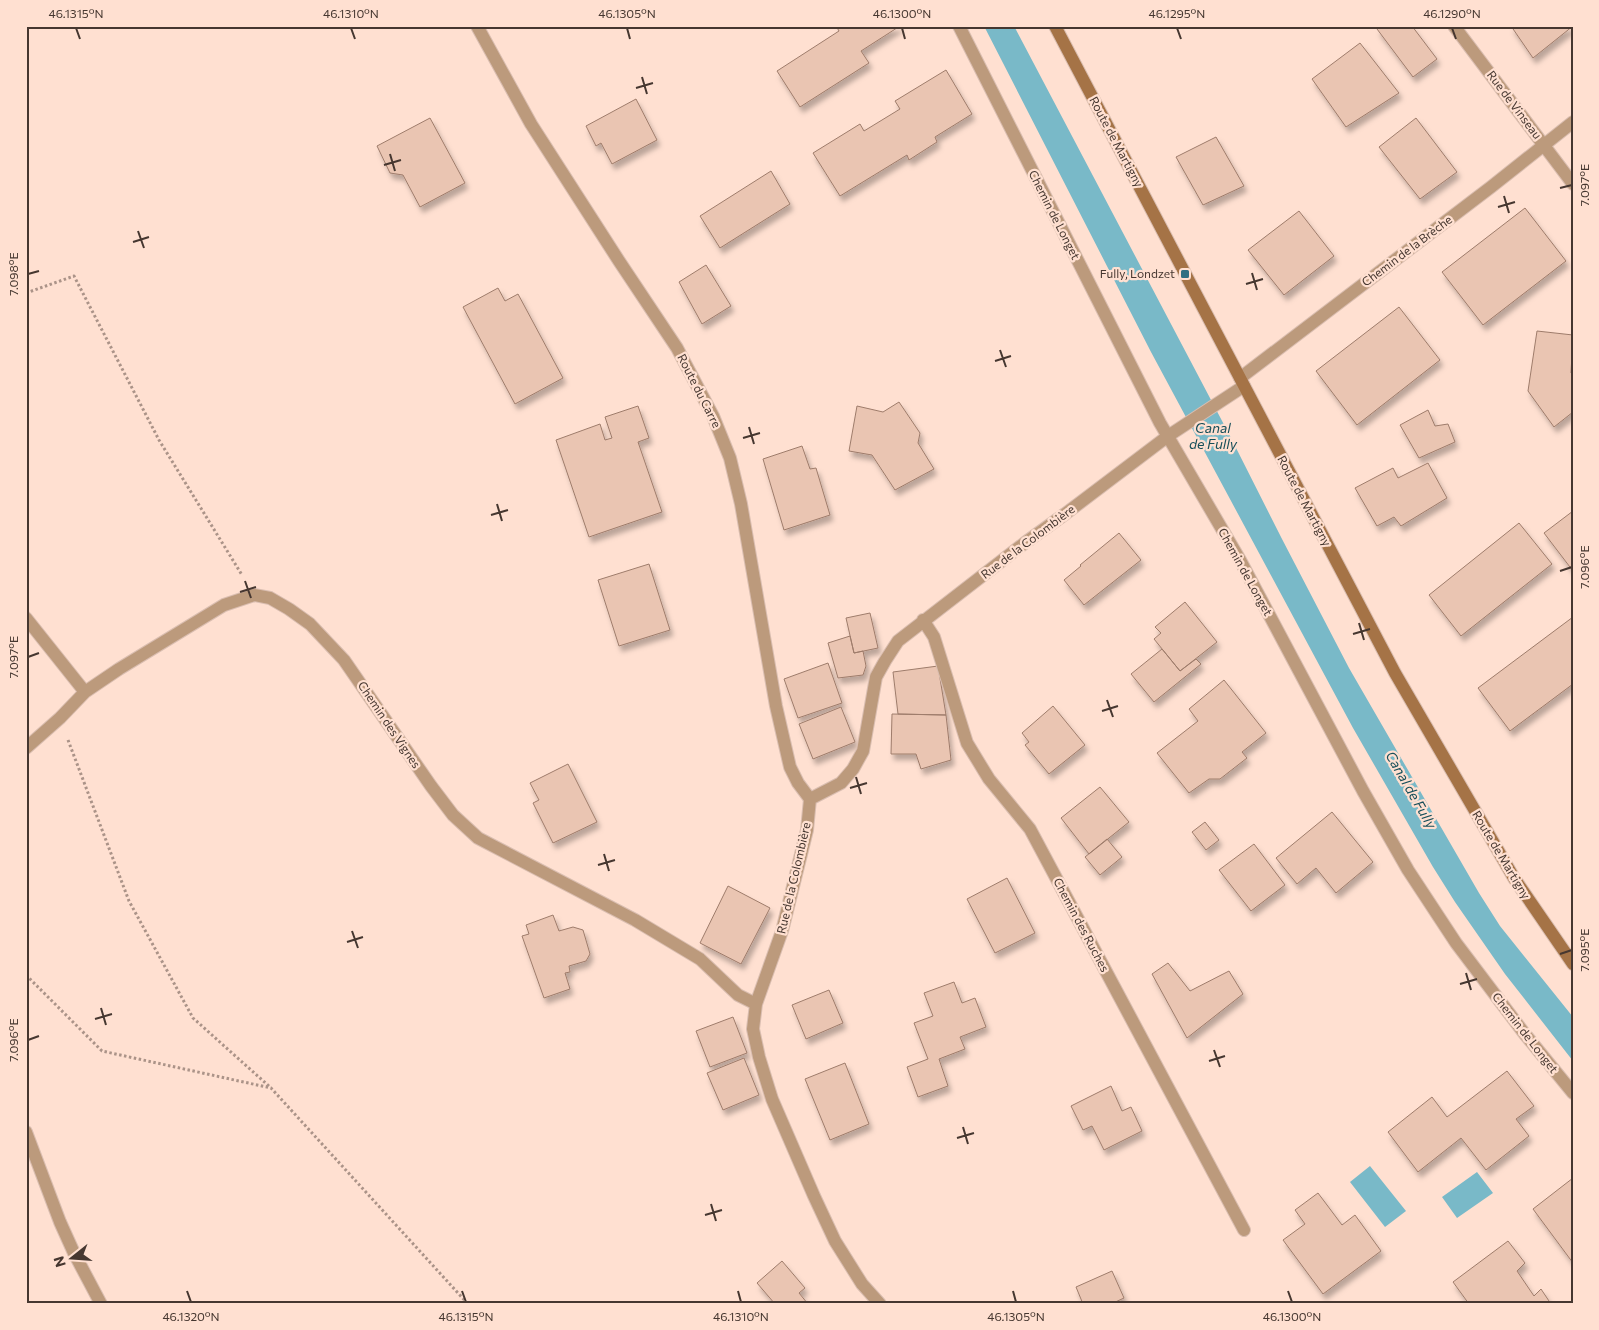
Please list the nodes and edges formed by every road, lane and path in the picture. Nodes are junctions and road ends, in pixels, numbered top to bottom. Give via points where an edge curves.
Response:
1 (477, 26) edge
2 (959, 26) edge
3 (1055, 26) edge
4 (1454, 26) edge
5 (1573, 122) edge
6 (1543, 144) junction
7 (1573, 184) edge
8 (26, 293) edge
9 (1242, 382) junction
10 (1168, 436) junction
11 (254, 594) junction
12 (26, 618) edge
13 (923, 620) junction
14 (86, 692) junction
15 (60, 718) junction
16 (26, 748) edge
17 (810, 799) junction
18 (1573, 964) edge
19 (26, 975) edge
20 (756, 1004) junction
21 (270, 1088) junction
22 (1573, 1093) edge
23 (26, 1132) edge
24 (1244, 1230) dead end
25 (101, 1304) edge
26 (468, 1304) edge
27 (880, 1304) edge

1 - 17 street, Route du Carre via 531,124 677,348 713,416 730,458 741,504 776,706 790,767
2 - 10 street, Chemin de Longet
3 - 9 main road, Route de Martigny
4 - 6 street, Rue de Vinseau
5 - 6 street, Chemin de la Brèche
6 - 7 street, Rue de Vinseau
6 - 9 street, Chemin de la Brèche
8 - 11 path via 74,276 159,440
9 - 10 street, Rue de la Colombière
9 - 18 main road, Route de Martigny via 1395,673 1514,878
10 - 13 street, Rue de la Colombière
10 - 22 street, Chemin de Longet via 1240,560 1408,870 1456,943
11 - 14 street via 224,606
11 - 20 street, Chemin des Vignes via 270,598 310,624 344,660 431,786 453,815 478,838 635,920 700,958 738,995
12 - 14 street
13 - 17 street, Rue de la Colombière via 898,641 876,677 863,751 854,769 841,783
13 - 24 street, Chemin des Ruches via 934,637 967,743 990,779 1030,829
14 - 15 street
15 - 16 street
15 - 21 path via 129,901 193,1018
17 - 20 street, Rue de la Colombière via 807,830 782,931
19 - 21 path via 102,1051
20 - 27 street, Rue de la Colombière via 753,1028 772,1099 835,1241 862,1284
21 - 26 path
23 - 25 street via 60,1222

